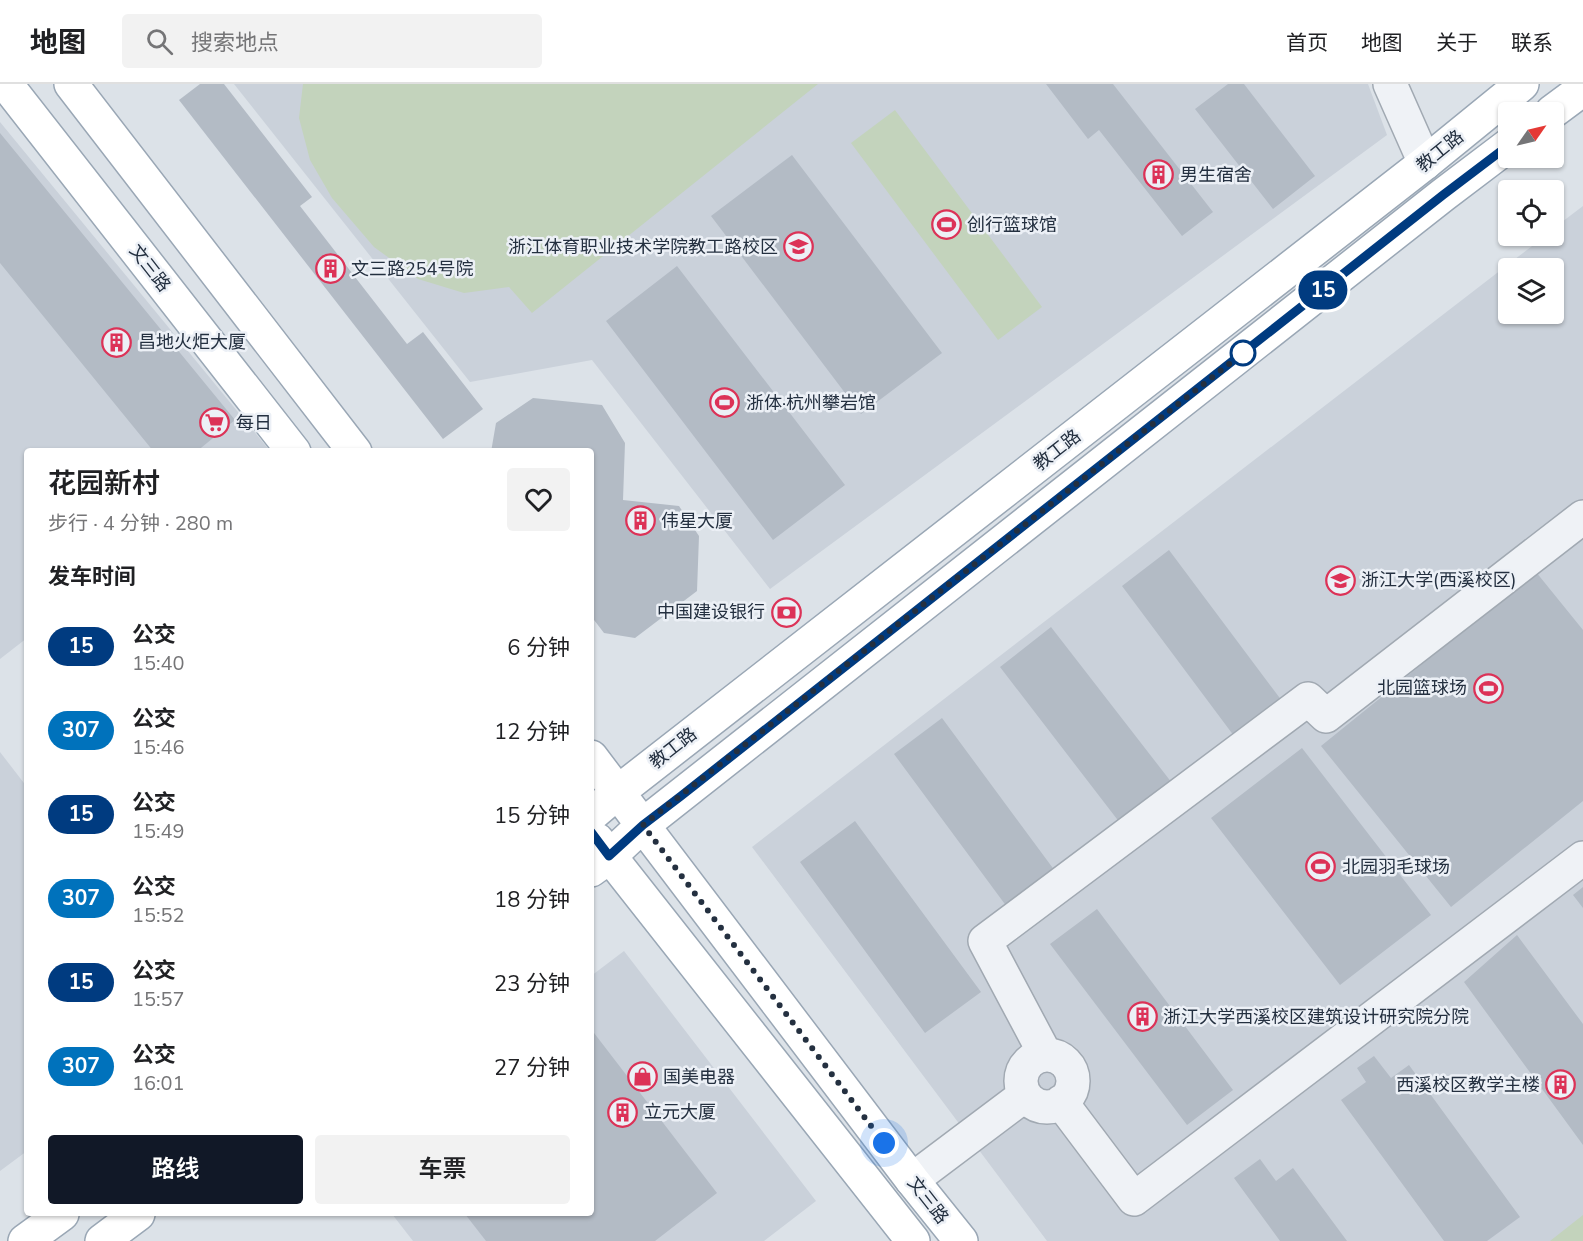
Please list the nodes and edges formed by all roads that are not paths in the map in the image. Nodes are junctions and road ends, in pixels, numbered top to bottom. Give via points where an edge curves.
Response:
1 (6, 84) edge
2 (71, 84) edge
3 (1390, 84) edge
4 (1522, 84) edge
5 (1583, 89) edge
6 (1564, 103) edge
7 (1498, 154) edge
8 (1425, 163) junction
9 (291, 448) edge
10 (352, 448) edge
11 (1583, 518) edge
12 (594, 761) edge
13 (618, 792) junction
14 (594, 812) edge
15 (643, 825) junction
16 (597, 853) edge
17 (1583, 858) edge
18 (1045, 1054) junction
19 (1025, 1095) junction
20 (1061, 1102) junction
21 (912, 1180) junction
22 (59, 1216) edge
23 (135, 1216) edge
24 (25, 1241) edge
25 (102, 1241) edge
26 (913, 1241) edge
27 (961, 1241) edge

1 - 9 main road, 文三路
2 - 10 main road
3 - 8 street
4 - 8 main road, 教工路
5 - 6 main road
7 - 15 main road, 教工路
8 - 13 main road, 教工路
11 - 18 street via 1326,716 1308,699 985,941
12 - 13 main road, 文三路
13 - 14 main road, 教工路
13 - 15 main road, 文三路
15 - 16 main road, 教工路
15 - 21 main road, 文三路
16 - 26 main road, 文三路
17 - 20 street via 1134,1199
18 - 19 street via 1023,1069
18 - 20 street via 1061,1059 1072,1072 1072,1089
19 - 20 street via 1046,1107
19 - 21 street
21 - 27 main road, 文三路
22 - 24 main road
23 - 25 main road

